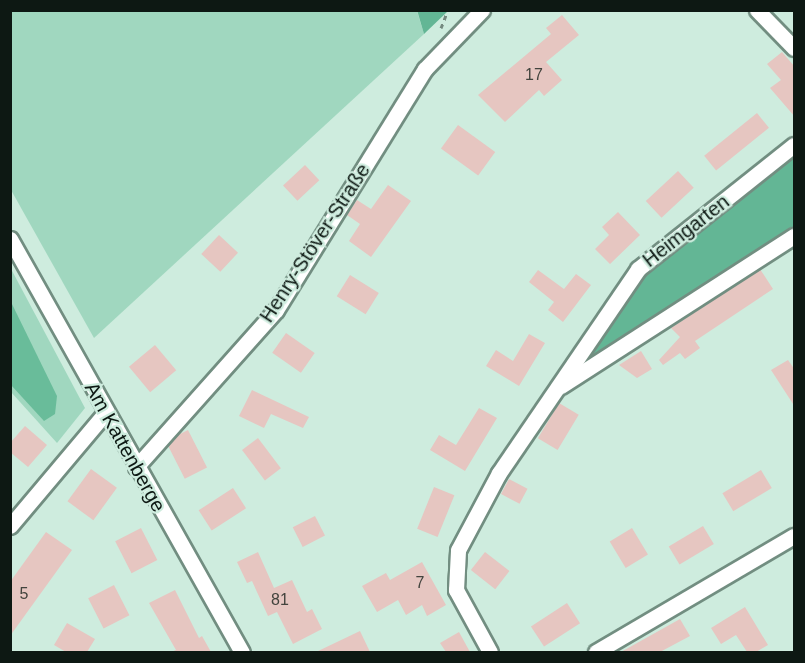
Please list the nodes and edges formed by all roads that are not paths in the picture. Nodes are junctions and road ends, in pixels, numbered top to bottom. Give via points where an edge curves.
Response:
1 (482, 10) edge
2 (757, 10) edge
3 (795, 48) edge
4 (795, 145) edge
5 (795, 236) edge
6 (10, 239) edge
7 (554, 391) junction
8 (106, 412) junction
9 (136, 467) junction
10 (10, 526) edge
11 (795, 536) edge
12 (242, 652) edge
13 (490, 652) edge
14 (596, 652) edge

1 - 9 street, Henry-Stöver-Straße via 425,69 276,310
2 - 3 street
4 - 7 street, Heimgarten via 638,269
5 - 7 street, Heimgarten
6 - 8 street, Am Kattenberge
7 - 13 street, Heimgarten via 499,473 458,550 456,590
8 - 9 street, Am Kattenberge
8 - 10 street
9 - 12 street, Am Kattenberge
11 - 14 street

